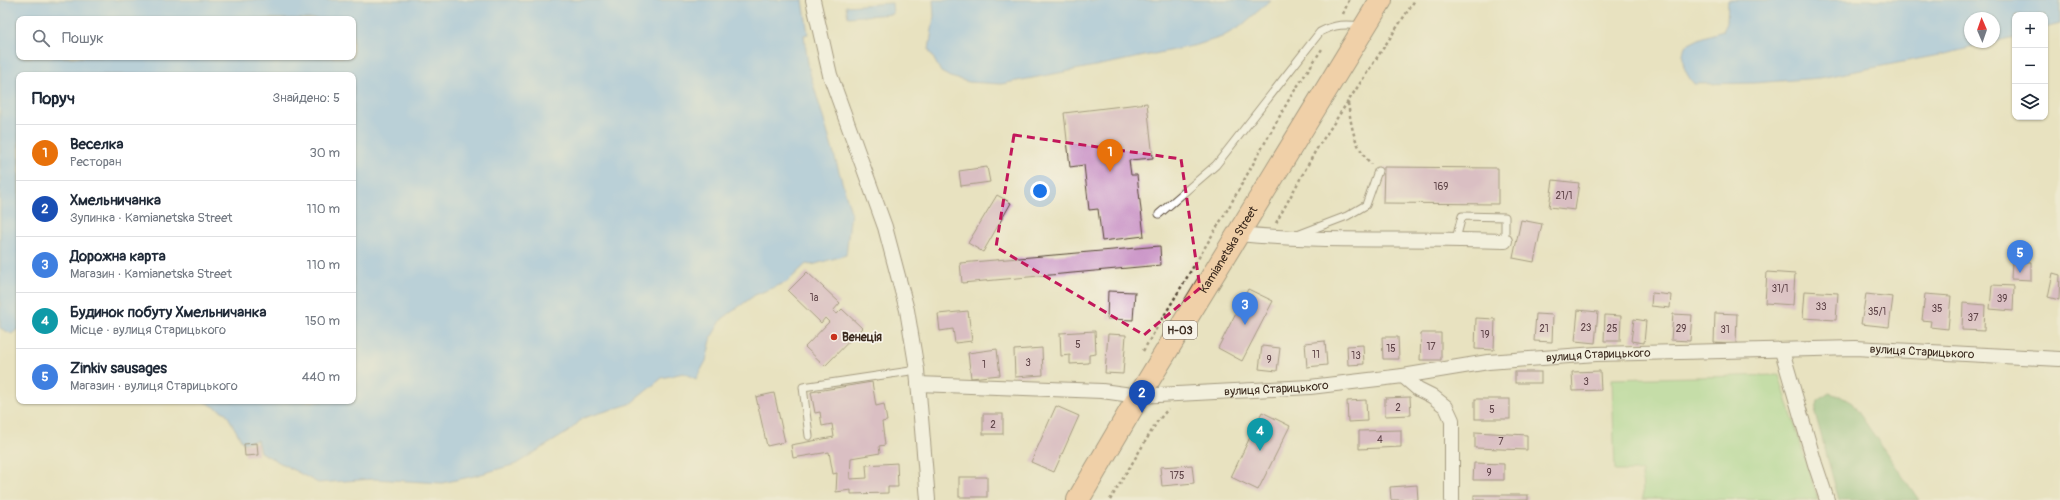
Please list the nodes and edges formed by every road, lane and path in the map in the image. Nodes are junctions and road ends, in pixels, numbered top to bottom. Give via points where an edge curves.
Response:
1 (813, 0) edge
2 (1349, 0) edge
3 (1381, 0) edge
4 (1415, 0) edge
5 (1338, 24) junction
6 (1366, 26) junction
7 (1348, 102) junction
8 (1378, 171) joint
9 (1159, 214) dead end
10 (1239, 234) junction
11 (1268, 237) junction
12 (1287, 239) junction
13 (1456, 239) junction
14 (1505, 242) joint
15 (1782, 351) junction
16 (1141, 355) dead end
17 (2060, 358) edge
18 (1403, 376) junction
19 (917, 377) junction
20 (1182, 394) junction
21 (1139, 396) junction
22 (809, 436) dead end
23 (928, 500) edge
24 (1078, 500) edge
25 (1110, 500) edge
26 (1452, 500) edge
27 (1828, 500) edge

1 - 19 street via 830,75 885,227 907,310
2 - 5 path
3 - 6 main road, Kamianetska Street / Н-03
4 - 7 path
5 - 6 lane
5 - 9 lane via 1320,32 1216,166
5 - 16 path via 1292,96
6 - 10 main road, Kamianetska Street / Н-03
7 - 8 path via 1352,132 1360,150
7 - 11 path via 1316,150
8 - 12 lane via 1366,205 1347,216
10 - 11 street
10 - 21 main road, Kamianetska Street / Н-03
11 - 12 street
12 - 13 street
13 - 14 street
13 - 14 lane via 1462,216 1506,217
15 - 17 street, вулиця Старицького via 1855,348
15 - 18 street, вулиця Старицького via 1588,355 1488,362
15 - 27 street
18 - 20 street, вулиця Старицького via 1310,386
18 - 26 street via 1446,407 1452,420
19 - 21 street, вулиця Старицького
19 - 22 lane via 803,387
19 - 23 street via 925,443
20 - 21 street, вулиця Старицького
20 - 25 path via 1157,422
21 - 24 main road, Kamianetska Street / Н-03

